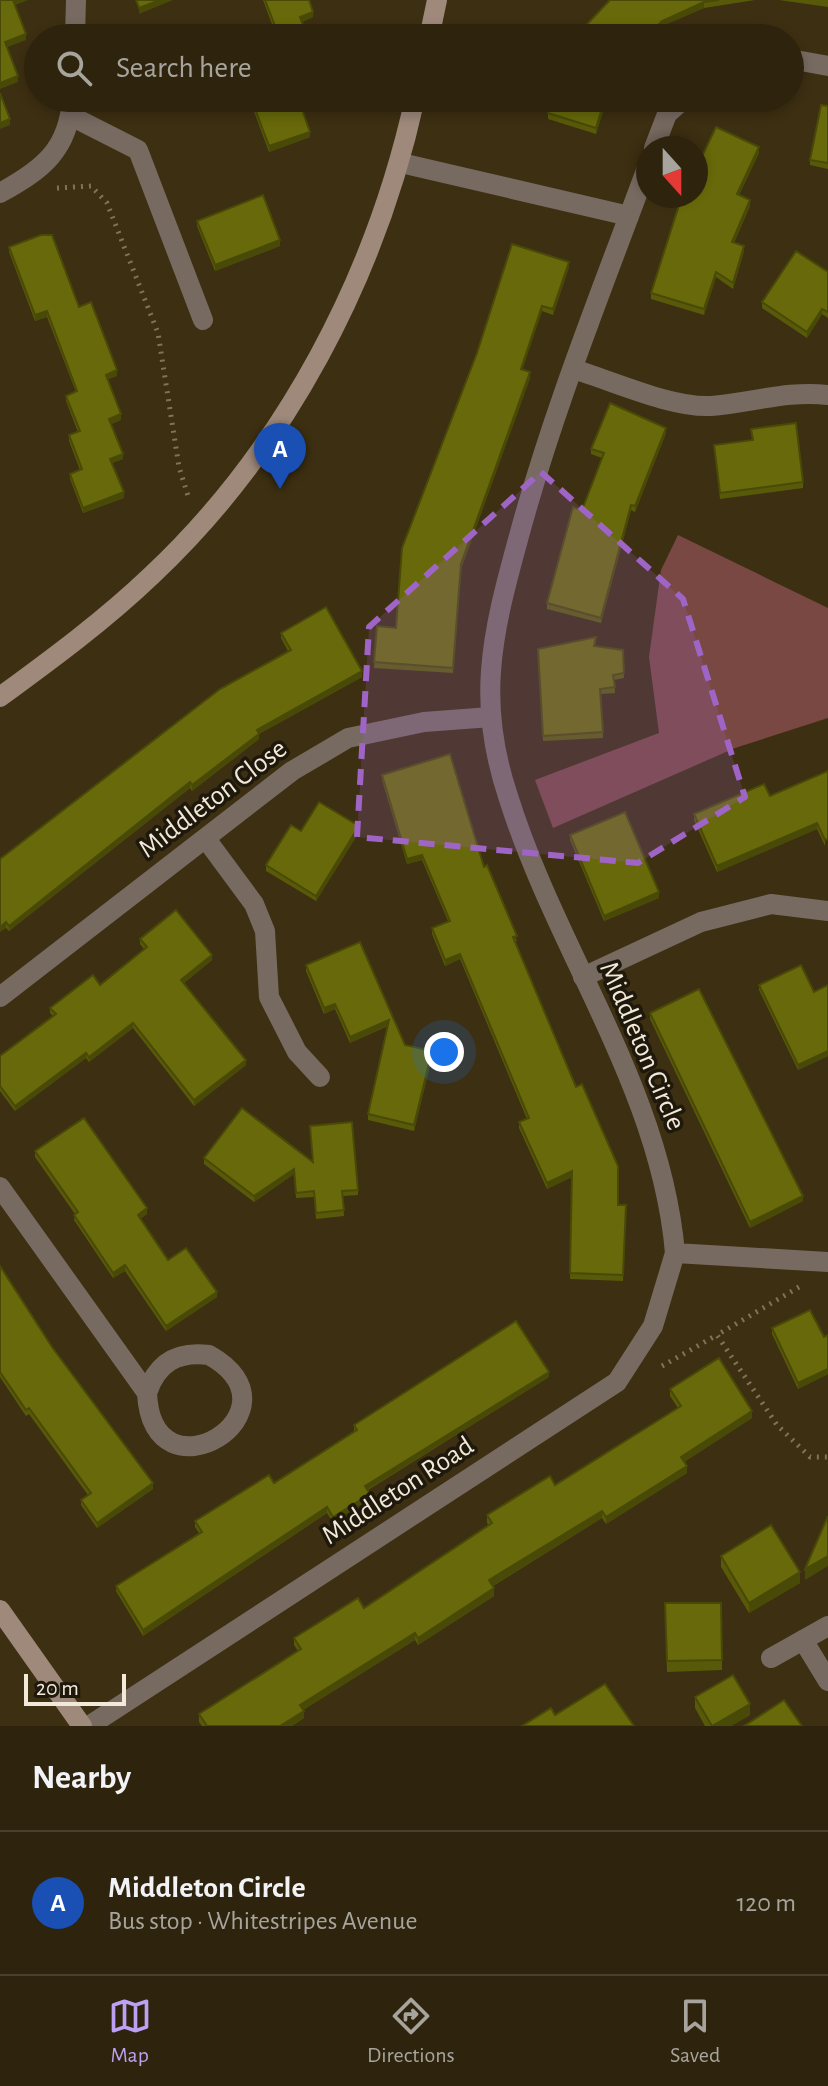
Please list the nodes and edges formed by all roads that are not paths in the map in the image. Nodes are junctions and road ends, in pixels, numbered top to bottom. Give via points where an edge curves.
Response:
1 (76, 0) edge
2 (437, 0) edge
3 (75, 24) edge
4 (432, 24) edge
5 (804, 62) edge
6 (828, 66) edge
7 (69, 112) edge
8 (79, 112) edge
9 (412, 112) edge
10 (669, 112) edge
11 (659, 136) edge
12 (401, 163) junction
13 (0, 193) edge
14 (636, 197) edge
15 (629, 216) junction
16 (203, 320) dead end
17 (573, 369) junction
18 (828, 395) edge
19 (0, 697) edge
20 (491, 717) junction
21 (206, 839) junction
22 (828, 911) edge
23 (583, 977) junction
24 (0, 997) edge
25 (320, 1077) dead end
26 (0, 1187) edge
27 (675, 1253) junction
28 (828, 1262) edge
29 (147, 1393) junction
30 (0, 1610) edge
31 (828, 1626) edge
32 (803, 1640) junction
33 (771, 1658) dead end
34 (828, 1681) edge
35 (82, 1726) edge
36 (89, 1726) edge

1 - 3 street
2 - 4 street
5 - 6 street
7 - 13 street via 59,146 38,172
8 - 16 street via 138,150
9 - 12 street
10 - 11 street
12 - 15 street
12 - 19 street via 366,262 298,394 197,528 151,576
14 - 15 street, Middleton Circle
15 - 17 street, Middleton Circle
17 - 18 street via 686,404 709,406 802,392
17 - 20 street, Middleton Circle via 534,479 504,591 491,670
20 - 21 street, Middleton Close via 424,722 348,738 292,771
20 - 23 street, Middleton Circle via 507,795
21 - 24 street, Middleton Close
21 - 25 street via 254,904 265,931 269,997 297,1052
22 - 23 street via 771,904 701,922
23 - 27 street, Middleton Circle via 650,1124 671,1203
26 - 29 street
27 - 28 street
27 - 36 street, Middleton Road via 653,1326 617,1382
29 - 29 street via 152,1378 176,1356 209,1355 234,1375 240,1407 225,1436 211,1444 187,1446 165,1437 154,1425
30 - 35 street
31 - 32 street
32 - 33 street
32 - 34 street

